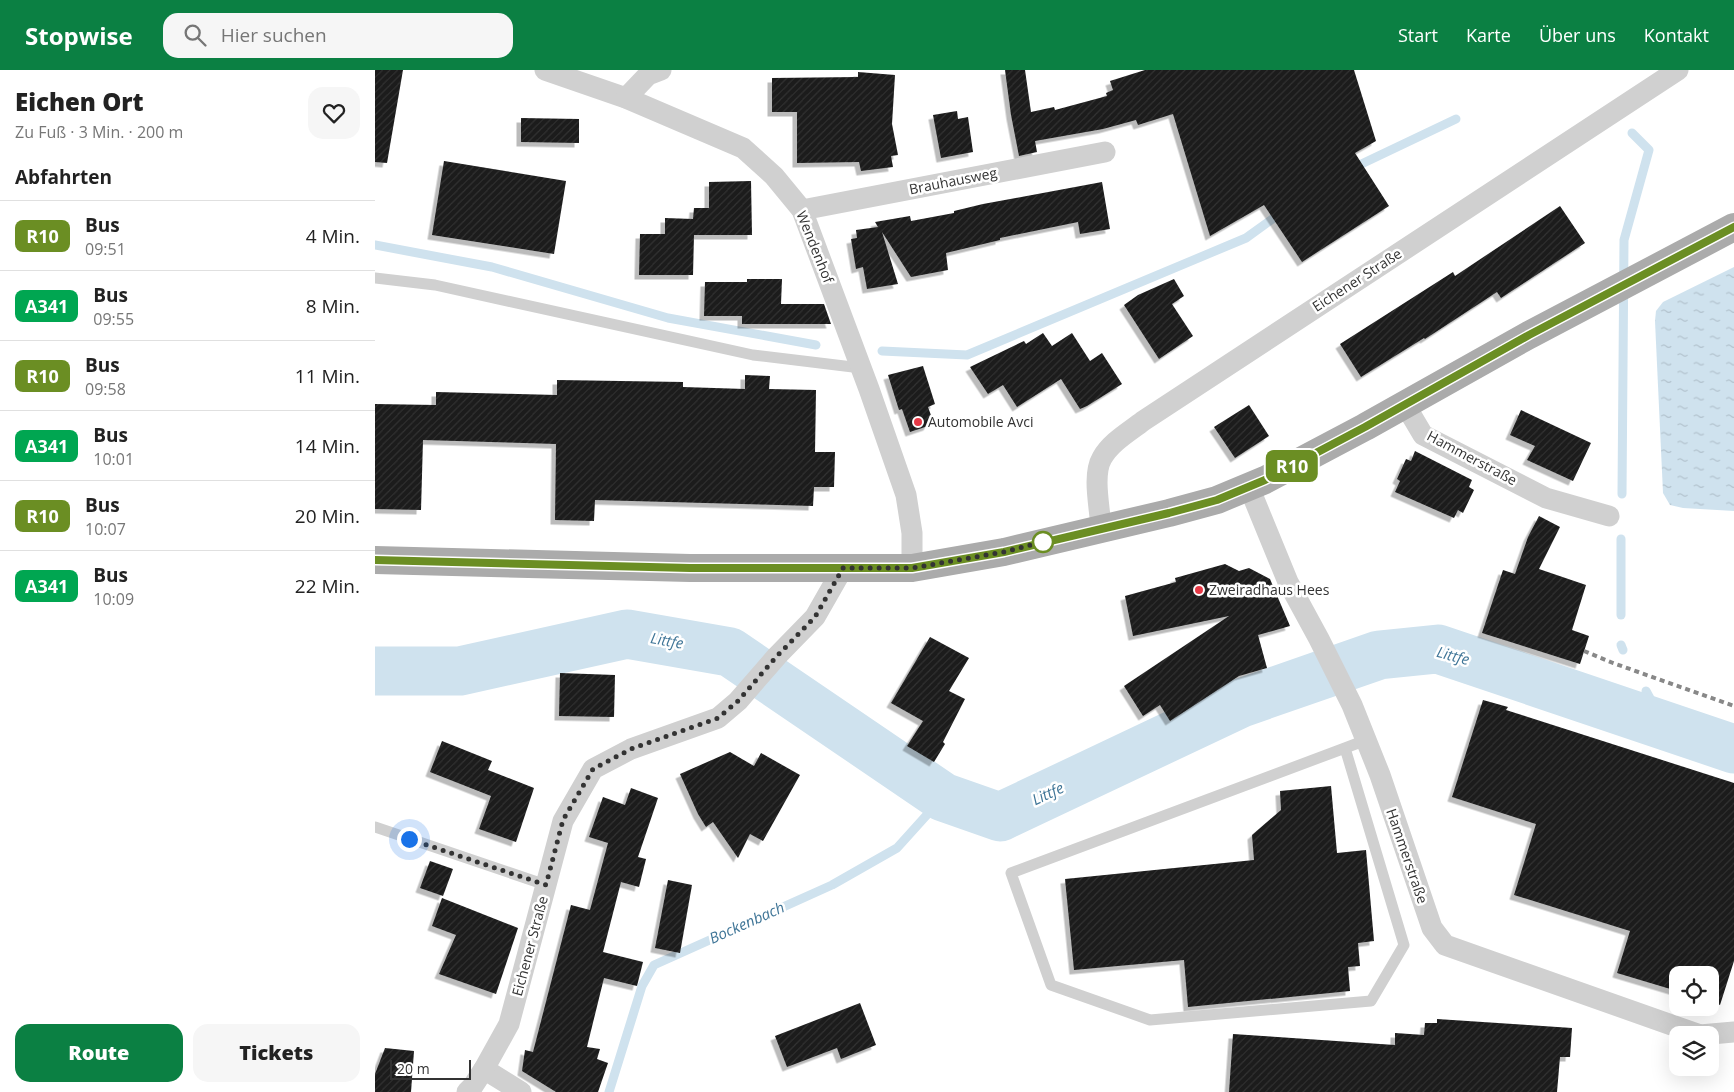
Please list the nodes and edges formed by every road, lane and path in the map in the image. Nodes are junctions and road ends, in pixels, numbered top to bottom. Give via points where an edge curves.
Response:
1 (545, 70) edge
2 (661, 70) edge
3 (1677, 70) edge
4 (627, 98) junction
5 (1105, 152) dead end
6 (802, 210) junction
7 (1734, 227) edge
8 (375, 278) edge
9 (861, 368) junction
10 (1404, 403) junction
11 (1249, 487) junction
12 (1609, 516) dead end
13 (1101, 528) junction
14 (375, 560) edge
15 (843, 568) junction
16 (912, 568) junction
17 (1366, 740) junction
18 (1345, 748) junction
19 (375, 827) edge
20 (546, 885) junction
21 (1734, 1032) edge
22 (484, 1069) junction
23 (467, 1092) edge
24 (521, 1092) edge

1 - 4 street, Wendenhof
2 - 4 street via 648,75
3 - 13 street, Eichener Straße via 1143,421 1116,442 1102,457 1098,468
4 - 6 street, Wendenhof via 743,148 774,176
5 - 6 street, Brauhausweg
6 - 9 street, Wendenhof
7 - 10 main road
8 - 9 lane via 435,285 753,355
9 - 16 street, Wendenhof via 906,495 912,533
10 - 11 main road
10 - 12 street, Hammerstraße via 1423,435 1546,498
11 - 13 main road via 1217,500
11 - 17 street, Hammerstraße via 1288,582 1352,705
13 - 16 main road via 1004,552
14 - 15 main road via 690,568
15 - 16 main road
15 - 20 street, Eichener Straße via 815,617 738,701 718,718 631,749 593,769 563,820
17 - 18 lane
17 - 21 street, Hammerstraße via 1432,928 1445,945 1700,1035
18 - 18 lane via 1404,946 1371,1001 1149,1020 1051,985 1011,874
19 - 20 lane
20 - 22 street, Eichener Straße via 509,1024
22 - 23 street, Eichener Straße
22 - 24 street

